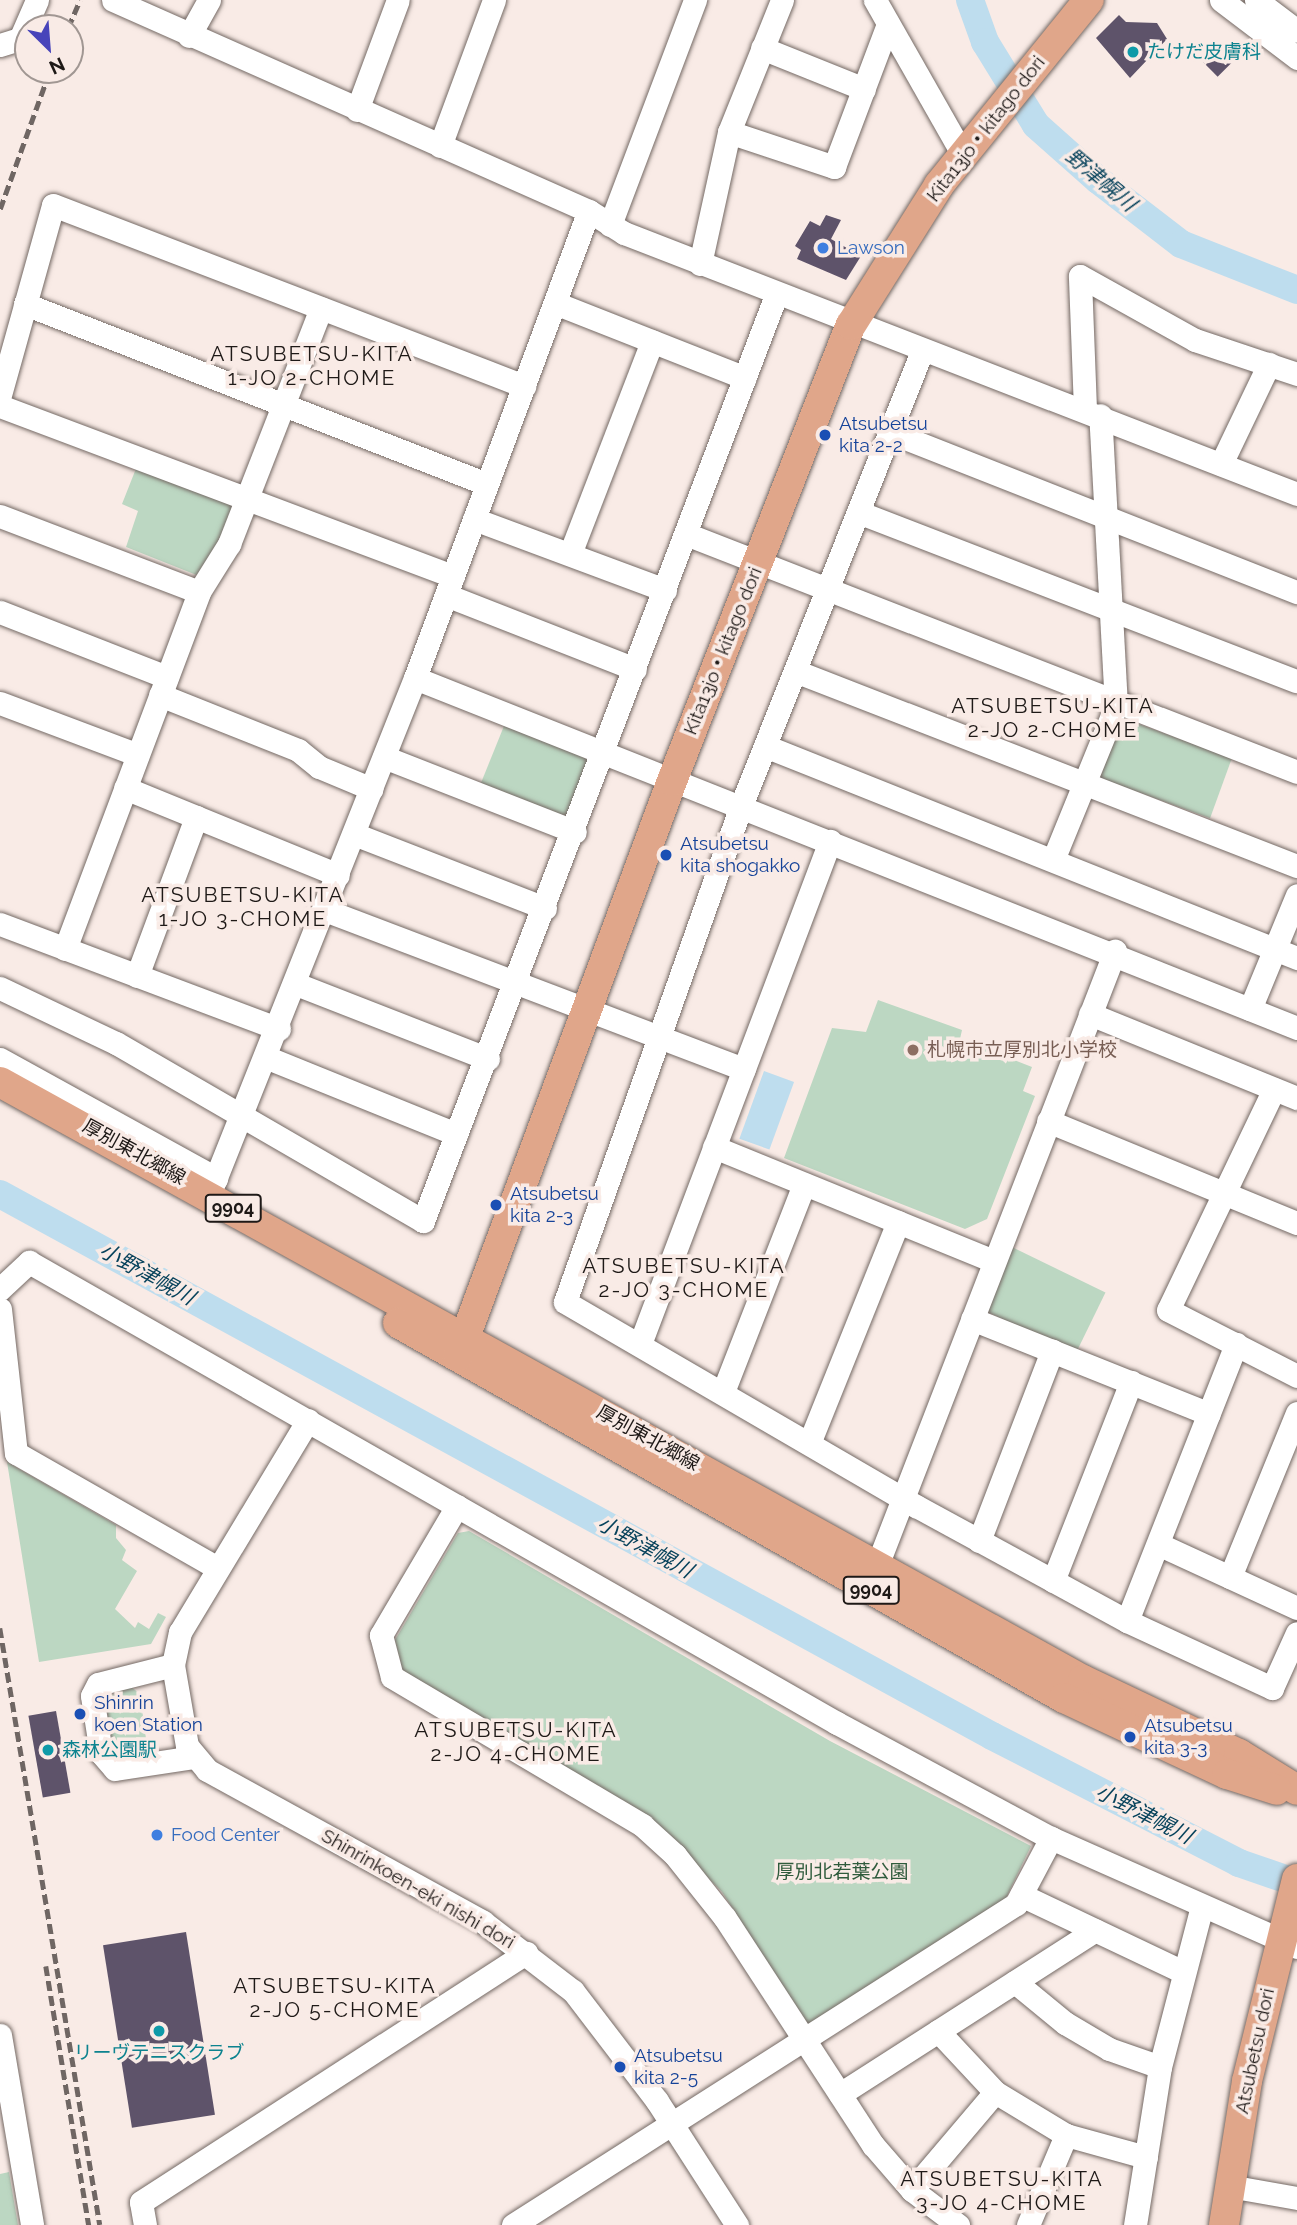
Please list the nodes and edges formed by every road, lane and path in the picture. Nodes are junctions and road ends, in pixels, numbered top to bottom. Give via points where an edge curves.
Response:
1 (37, 0) edge
2 (113, 0) edge
3 (209, 0) edge
4 (398, 0) edge
5 (494, 0) edge
6 (695, 0) edge
7 (782, 0) edge
8 (876, 0) edge
9 (1090, 0) edge
10 (1221, 0) edge
11 (1256, 0) edge
12 (887, 27) junction
13 (1297, 30) edge
14 (189, 36) junction
15 (0, 45) edge
16 (762, 48) junction
17 (1297, 58) edge
18 (864, 89) junction
19 (358, 110) junction
20 (729, 132) junction
21 (440, 146) junction
22 (963, 155) junction
23 (589, 211) junction
24 (610, 225) junction
25 (700, 264) junction
26 (776, 295) junction
27 (555, 303) junction
28 (25, 304) junction
29 (321, 308) junction
30 (851, 325) junction
31 (652, 341) junction
32 (922, 351) junction
33 (1269, 364) junction
34 (1297, 373) edge
35 (745, 378) junction
36 (524, 386) junction
37 (0, 395) edge
38 (284, 405) junction
39 (0, 406) edge
40 (1093, 412) junction
41 (890, 432) junction
42 (1222, 464) junction
43 (487, 484) junction
44 (1297, 494) edge
45 (247, 499) junction
46 (858, 512) junction
47 (0, 516) edge
48 (1103, 518) junction
49 (474, 519) junction
50 (686, 534) junction
51 (570, 554) junction
52 (758, 562) junction
53 (449, 586) junction
54 (828, 589) junction
55 (665, 590) junction
56 (199, 592) junction
57 (1297, 592) edge
58 (1111, 609) junction
59 (0, 612) edge
60 (635, 669) junction
61 (795, 671) junction
62 (415, 678) junction
63 (1297, 681) edge
64 (164, 686) junction
65 (0, 703) edge
66 (1116, 706) junction
67 (765, 746) junction
68 (604, 753) junction
69 (138, 755) junction
70 (384, 757) junction
71 (1297, 772) edge
72 (672, 781) junction
73 (1087, 785) junction
74 (125, 788) junction
75 (372, 789) junction
76 (741, 806) junction
77 (196, 817) junction
78 (575, 832) junction
79 (354, 834) junction
80 (830, 841) junction
81 (1053, 860) junction
82 (1297, 866) edge
83 (338, 875) junction
84 (1297, 895) edge
85 (545, 908) junction
86 (325, 910) junction
87 (0, 924) edge
88 (1275, 948) junction
89 (65, 949) junction
90 (1115, 951) junction
91 (1297, 958) edge
92 (137, 976) junction
93 (296, 984) junction
94 (514, 984) junction
95 (0, 988) edge
96 (1250, 1009) junction
97 (586, 1012) junction
98 (1090, 1014) junction
99 (1297, 1028) edge
100 (279, 1029) junction
101 (656, 1037) junction
102 (268, 1058) junction
103 (0, 1059) edge
104 (488, 1059) junction
105 (744, 1069) junction
106 (0, 1082) edge
107 (1275, 1089) junction
108 (1297, 1098) edge
109 (0, 1103) edge
110 (243, 1115) junction
111 (1048, 1121) junction
112 (456, 1135) junction
113 (714, 1147) junction
114 (804, 1184) junction
115 (213, 1186) junction
116 (1225, 1192) junction
117 (898, 1222) junction
118 (1297, 1223) edge
119 (994, 1261) junction
120 (0, 1289) edge
121 (0, 1308) edge
122 (972, 1319) junction
123 (640, 1344) junction
124 (1236, 1344) junction
125 (462, 1347) junction
126 (1052, 1351) junction
127 (1297, 1376) edge
128 (1131, 1382) junction
129 (723, 1392) junction
130 (1297, 1413) edge
131 (1209, 1414) junction
132 (308, 1420) junction
133 (810, 1441) junction
134 (904, 1497) junction
135 (457, 1506) junction
136 (979, 1541) junction
137 (1157, 1544) junction
138 (216, 1567) junction
139 (872, 1577) junction
140 (1230, 1577) junction
141 (1053, 1581) junction
142 (1297, 1608) edge
143 (1127, 1621) junction
144 (1297, 1633) edge
145 (173, 1665) junction
146 (193, 1757) junction
147 (1297, 1790) edge
148 (1297, 1796) edge
149 (1051, 1838) junction
150 (1297, 1880) edge
151 (1021, 1895) junction
152 (1202, 1906) junction
153 (1095, 1930) junction
154 (1288, 1934) edge
155 (526, 1953) junction
156 (1181, 1971) junction
157 (1015, 1982) junction
158 (938, 2031) junction
159 (0, 2035) edge
160 (804, 2039) junction
161 (1160, 2067) junction
162 (995, 2092) junction
163 (840, 2094) junction
164 (673, 2124) junction
165 (1066, 2135) junction
166 (1146, 2157) junction
167 (10, 2162) edge
168 (1229, 2186) junction
169 (912, 2190) junction
170 (1297, 2197) edge
171 (544, 2217) edge
172 (32, 2225) edge
173 (145, 2225) edge
174 (513, 2225) edge
175 (737, 2225) edge
176 (958, 2225) edge
177 (1028, 2225) edge
178 (1135, 2225) edge
179 (1224, 2225) edge

1 - 15 street via 20,39
2 - 14 street
3 - 14 street
4 - 19 street
5 - 21 street
6 - 24 street
7 - 16 street
8 - 12 street
9 - 22 main road, Kita13jo・kitago dori
10 - 17 street
11 - 13 street
12 - 18 street
12 - 22 street
14 - 19 street
16 - 18 street
16 - 20 street
18 - 20 street via 834,167
19 - 21 street
20 - 25 street
21 - 23 street
22 - 30 main road, Kita13jo・kitago dori
23 - 24 street
23 - 27 street
24 - 25 street
25 - 26 street
26 - 30 street
26 - 35 street
27 - 31 street
27 - 36 street
28 - 29 street via 53,205
28 - 37 street
28 - 38 street
29 - 36 street
29 - 38 street
30 - 32 street
30 - 52 main road, Kita13jo・kitago dori
31 - 35 street
31 - 51 street
32 - 40 street
32 - 41 street
33 - 34 street
33 - 40 street via 1195,340 1080,276
33 - 42 street
35 - 50 street
36 - 43 street
38 - 43 street
38 - 45 street
39 - 45 street
40 - 42 street
40 - 48 street
41 - 46 street
41 - 48 street
42 - 44 street
43 - 49 street
45 - 53 street
45 - 56 street via 229,544
46 - 54 street
46 - 58 street
47 - 56 street
48 - 57 street
48 - 58 street
49 - 51 street
49 - 53 street
50 - 52 street
50 - 55 street
51 - 55 street
52 - 54 street
52 - 72 main road, Kita13jo・kitago dori
53 - 60 street
53 - 62 street
54 - 61 street
54 - 66 street
55 - 60 street
56 - 64 street
58 - 63 street
58 - 66 street
59 - 64 street
60 - 68 street
61 - 67 street
61 - 73 street
62 - 68 street
62 - 70 street
64 - 69 street
64 - 75 street via 298,750 319,767
65 - 69 street
66 - 71 street
66 - 73 street
67 - 76 street
67 - 81 street
68 - 72 street
68 - 78 street
69 - 74 street
70 - 75 street
70 - 78 street
72 - 76 street
72 - 97 main road, Kita13jo・kitago dori
73 - 81 street
73 - 82 street
74 - 77 street
74 - 89 street
75 - 79 street
76 - 80 street
76 - 101 street
77 - 83 street
77 - 92 street
78 - 85 street
79 - 83 street
79 - 85 street
80 - 90 street
80 - 105 street
81 - 88 street
83 - 86 street
84 - 88 street
85 - 94 street
86 - 93 street
86 - 94 street
87 - 89 street
88 - 91 street
88 - 96 street
89 - 92 street
90 - 96 street
90 - 98 street
92 - 100 street
93 - 100 street
93 - 104 street
94 - 97 street
94 - 104 street
95 - 110 street
96 - 99 street
97 - 101 street
97 - 125 main road, Kita13jo・kitago dori
98 - 107 street
98 - 111 street
100 - 102 street
101 - 105 street
101 - 123 street via 565,1302
102 - 110 street
102 - 112 street
103 - 115 street
104 - 112 street
105 - 113 street
106 - 115 main road, 厚別東北郷線 / 9904
107 - 108 street
107 - 116 street
109 - 125 main road, 厚別東北郷線 / 9904
110 - 112 street via 423,1221
110 - 115 street
111 - 116 street
111 - 119 street
113 - 114 street
113 - 123 street
114 - 117 street
114 - 129 street
115 - 125 main road, 厚別東北郷線 / 9904
116 - 118 street
116 - 124 street via 1168,1310
117 - 119 street
117 - 133 street
119 - 122 street
120 - 132 street via 29,1262
121 - 138 street via 16,1453
122 - 126 street
122 - 134 street
123 - 129 street
124 - 127 street
124 - 131 street
125 - 139 main road, 厚別東北郷線 / 9904
126 - 128 street
126 - 136 street
128 - 131 street
128 - 141 street
129 - 133 street
130 - 140 street
131 - 137 street
132 - 135 street
132 - 138 street
133 - 134 street
134 - 136 street
134 - 139 street
135 - 149 street
135 - 160 street via 381,1635 392,1677 642,1825 705,1889
136 - 141 street
137 - 140 street
137 - 143 street
138 - 145 street via 180,1632
139 - 147 main road, 厚別東北郷線 / 9904
139 - 148 main road, 厚別東北郷線 / 9904 via 1064,1698 1227,1774
140 - 142 street
141 - 143 street
143 - 144 street via 1272,1688
145 - 146 street
145 - 146 street via 97,1684 92,1696 101,1753 115,1769
146 - 155 street, Shinrinkoen-eki nishi dori
149 - 151 street
149 - 152 street
150 - 154 main road, Atsubetsu dori
151 - 153 street
151 - 160 street
152 - 154 street
152 - 156 street
153 - 156 street
153 - 157 street
154 - 168 main road, Atsubetsu dori
155 - 164 street, Shinrinkoen-eki nishi dori via 573,1991
155 - 173 street via 141,2202
156 - 161 street
157 - 158 street
157 - 161 street via 1076,2030
158 - 162 street
158 - 163 street
159 - 167 street
160 - 163 street
160 - 164 street
161 - 166 street
162 - 165 street
162 - 169 street
163 - 169 street
164 - 171 street
164 - 175 street, Shinrinkoen-eki nishi dori
165 - 166 street
165 - 177 street
166 - 178 street
167 - 172 street
168 - 170 street
168 - 179 main road, Atsubetsu dori
169 - 176 street
171 - 174 street

